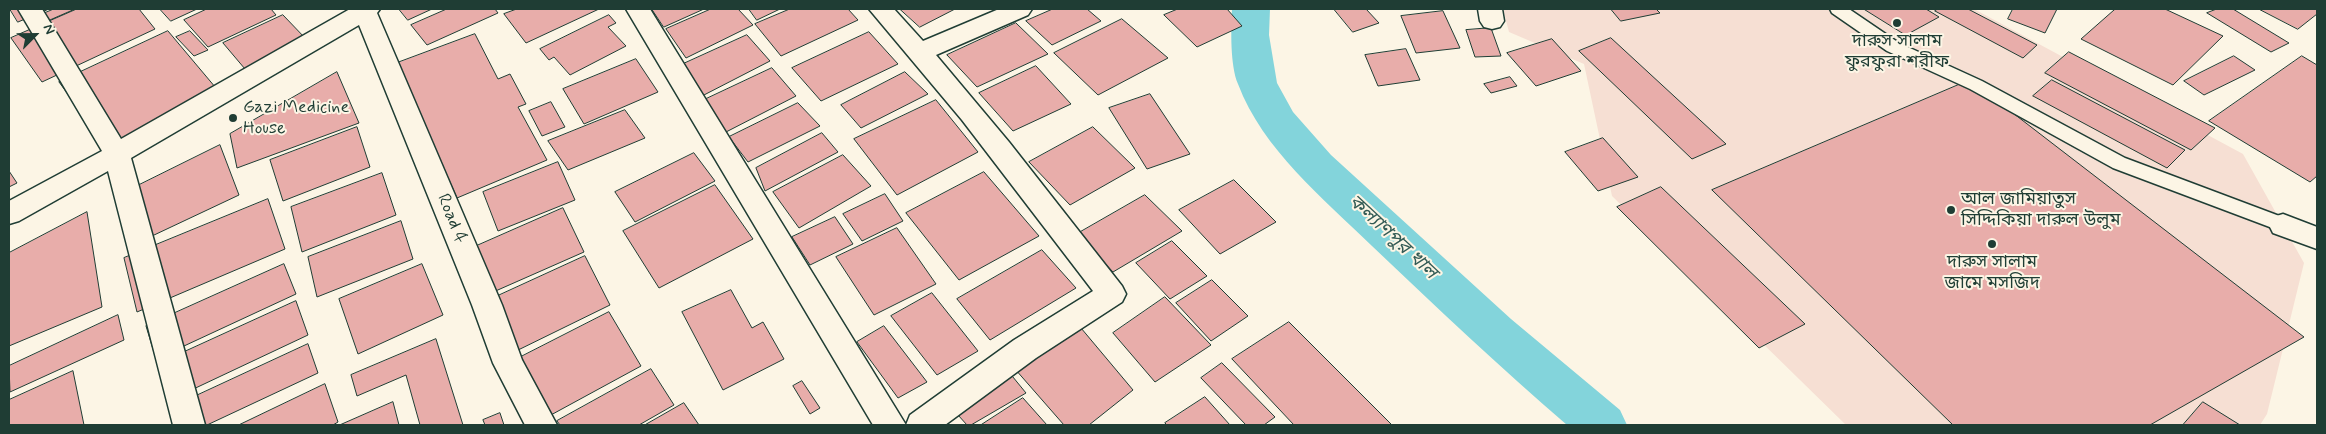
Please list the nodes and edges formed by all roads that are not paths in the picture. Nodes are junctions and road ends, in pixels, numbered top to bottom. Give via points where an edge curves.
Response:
1 (30, 9) edge
2 (366, 9) edge
3 (638, 9) edge
4 (881, 9) edge
5 (1020, 9) edge
6 (1838, 9) edge
7 (920, 52) junction
8 (117, 154) junction
9 (9, 214) edge
10 (2282, 224) joint
11 (2317, 238) edge
12 (189, 425) edge
13 (541, 425) edge
14 (890, 425) edge
15 (921, 425) edge

1 - 8 street
2 - 8 street
2 - 13 street, Road 4 via 508,362
3 - 14 street
4 - 7 street
5 - 7 street
6 - 10 lane via 1893,47 1976,85 2119,163
7 - 15 street via 1014,166 1112,294 1026,349
8 - 9 street
8 - 12 street
10 - 11 street

